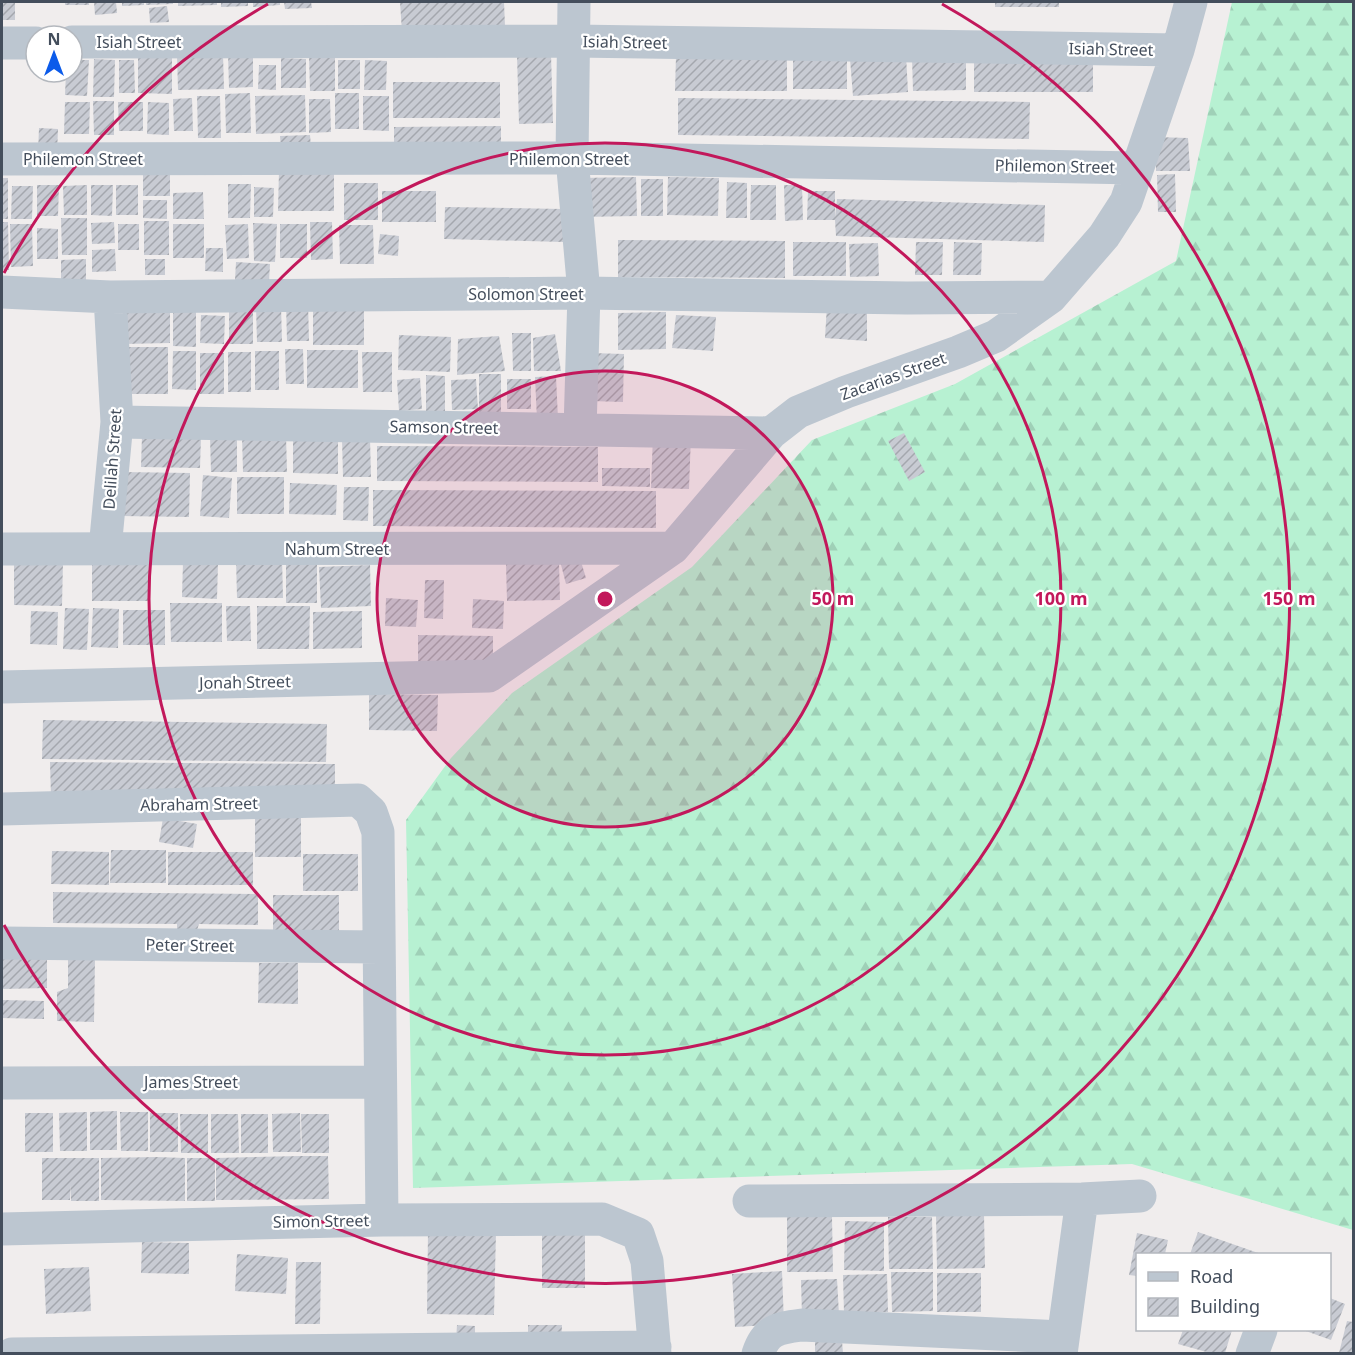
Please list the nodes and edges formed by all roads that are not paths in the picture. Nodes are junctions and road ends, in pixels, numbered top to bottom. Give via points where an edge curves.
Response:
1 (574, 2) edge
2 (1191, 2) edge
3 (574, 41) junction
4 (84, 42) edge
5 (2, 43) edge
6 (24, 43) edge
7 (1178, 50) junction
8 (572, 158) junction
9 (2, 159) edge
10 (1137, 168) junction
11 (2, 292) edge
12 (584, 293) junction
13 (110, 297) junction
14 (1051, 297) junction
15 (117, 422) junction
16 (580, 430) junction
17 (771, 433) junction
18 (673, 548) junction
19 (2, 549) edge
20 (105, 549) junction
21 (489, 676) joint
22 (2, 687) edge
23 (2, 809) edge
24 (2, 943) edge
25 (380, 947) junction
26 (380, 1082) junction
27 (2, 1083) edge
28 (1140, 1196) dead end
29 (1082, 1199) junction
30 (749, 1201) dead end
31 (382, 1220) junction
32 (2, 1229) edge
33 (1260, 1331) edge
34 (1061, 1345) edge
35 (655, 1350) edge
36 (12, 1353) edge
37 (758, 1353) edge
38 (1252, 1353) edge

1 - 3 street
2 - 7 street, Zacarias Street
3 - 4 street, Isiah Street
3 - 7 street, Isiah Street
3 - 8 street
5 - 6 street
7 - 10 street, Zacarias Street
8 - 9 street, Philemon Street
8 - 10 street, Philemon Street
8 - 12 street
10 - 14 street, Zacarias Street via 1126,202 1104,236
11 - 13 street, Solomon Street
12 - 13 street, Solomon Street
12 - 14 street, Solomon Street
12 - 16 street
13 - 15 street, Delilah Street
14 - 17 street, Zacarias Street via 996,336 798,412
15 - 16 street, Samson Street
15 - 20 street, Delilah Street
16 - 17 street, Samson Street
17 - 18 street, Zacarias Street
18 - 20 street, Nahum Street
18 - 21 street, Zacarias Street
19 - 20 street, Nahum Street
21 - 22 street, Jonah Street
23 - 25 street, Abraham Street via 358,800 371,812 378,832
24 - 25 street, Peter Street
25 - 26 street
26 - 27 street, James Street
26 - 31 street
28 - 29 street
29 - 30 street
29 - 34 street
31 - 32 street, Simon Street
31 - 35 street, Simon Street via 602,1219 638,1234 647,1261
33 - 38 street
34 - 37 street via 802,1325 780,1328 766,1336
35 - 36 street

